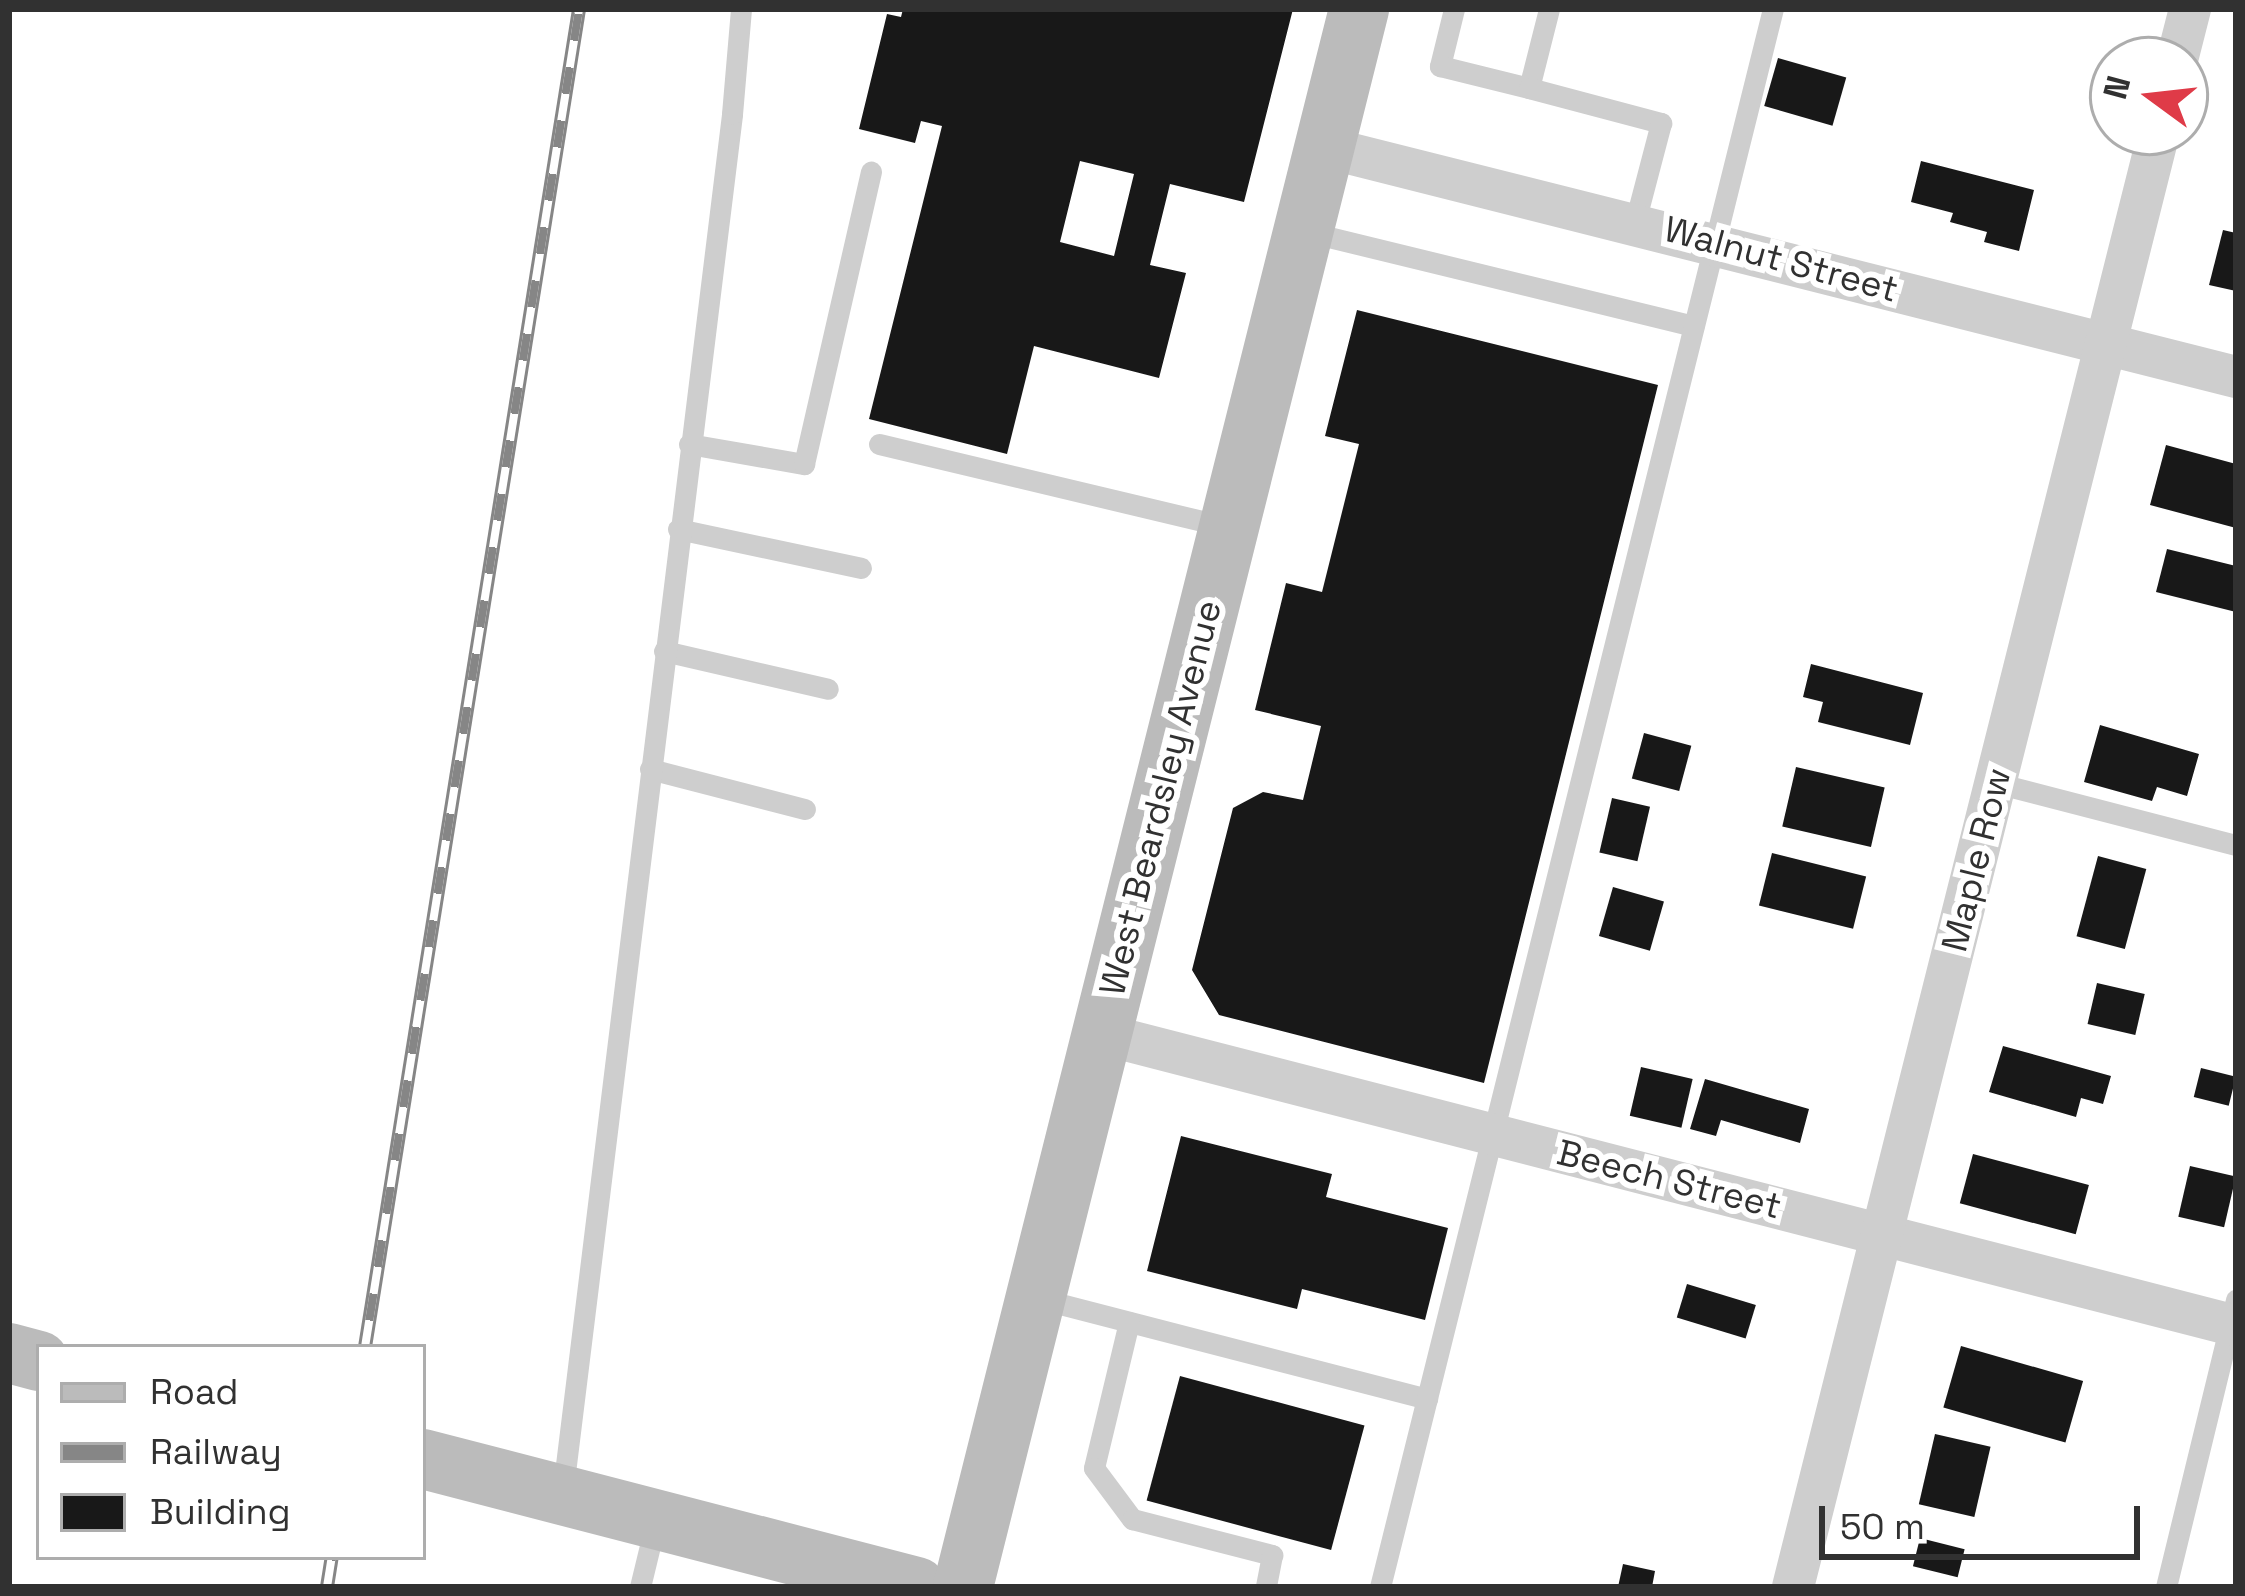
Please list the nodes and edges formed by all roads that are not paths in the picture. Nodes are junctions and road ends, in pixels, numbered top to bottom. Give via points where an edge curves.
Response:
1 (741, 9) edge
2 (1359, 9) edge
3 (1454, 9) edge
4 (1549, 9) edge
5 (1773, 9) edge
6 (1529, 88) junction
7 (1324, 147) junction
8 (2153, 156) edge
9 (871, 172) dead end
10 (1635, 222) junction
11 (1304, 231) junction
12 (1715, 242) junction
13 (1694, 326) junction
14 (2105, 345) junction
15 (2236, 377) edge
16 (689, 444) junction
17 (879, 444) dead end
18 (1229, 527) junction
19 (679, 530) junction
20 (861, 568) dead end
21 (664, 651) junction
22 (828, 689) dead end
23 (650, 769) junction
24 (1996, 783) junction
25 (805, 809) dead end
26 (2236, 845) edge
27 (1102, 1034) junction
28 (1493, 1135) junction
29 (1883, 1235) junction
30 (1036, 1298) junction
31 (2234, 1316) edge
32 (1129, 1322) junction
33 (1427, 1399) junction
34 (426, 1461) edge
35 (562, 1495) junction
36 (656, 1520) junction
37 (640, 1587) edge
38 (917, 1587) edge
39 (963, 1587) edge
40 (1266, 1587) edge
41 (1380, 1587) edge
42 (1793, 1587) edge
43 (2166, 1587) edge

1 - 16 lane
2 - 7 main road, West Beardsley Avenue
3 - 6 lane via 1440,66
4 - 6 lane
5 - 12 lane
6 - 10 lane via 1661,123
7 - 10 street, Walnut Street
7 - 11 main road, West Beardsley Avenue
8 - 14 street, Maple Row
9 - 16 lane via 804,464
10 - 12 street, Walnut Street
11 - 13 lane
11 - 18 main road, West Beardsley Avenue
12 - 13 lane
12 - 14 street, Walnut Street
13 - 28 lane
14 - 15 street, Walnut Street
14 - 24 street, Maple Row
16 - 19 lane
17 - 18 lane
18 - 27 main road, West Beardsley Avenue
19 - 20 lane
19 - 21 lane
21 - 22 lane
21 - 23 lane
23 - 25 lane
23 - 35 lane
24 - 26 lane
24 - 29 street, Maple Row
27 - 28 street, Beech Street
27 - 30 main road, West Beardsley Avenue
28 - 29 street, Beech Street
28 - 33 lane
29 - 31 street, Beech Street
29 - 42 street, Maple Row
30 - 32 lane
30 - 39 main road, West Beardsley Avenue
31 - 43 lane
32 - 33 lane
32 - 40 lane via 1094,1468 1132,1519 1272,1555
33 - 41 lane
34 - 35 main road
35 - 36 main road
36 - 37 lane
36 - 38 main road

